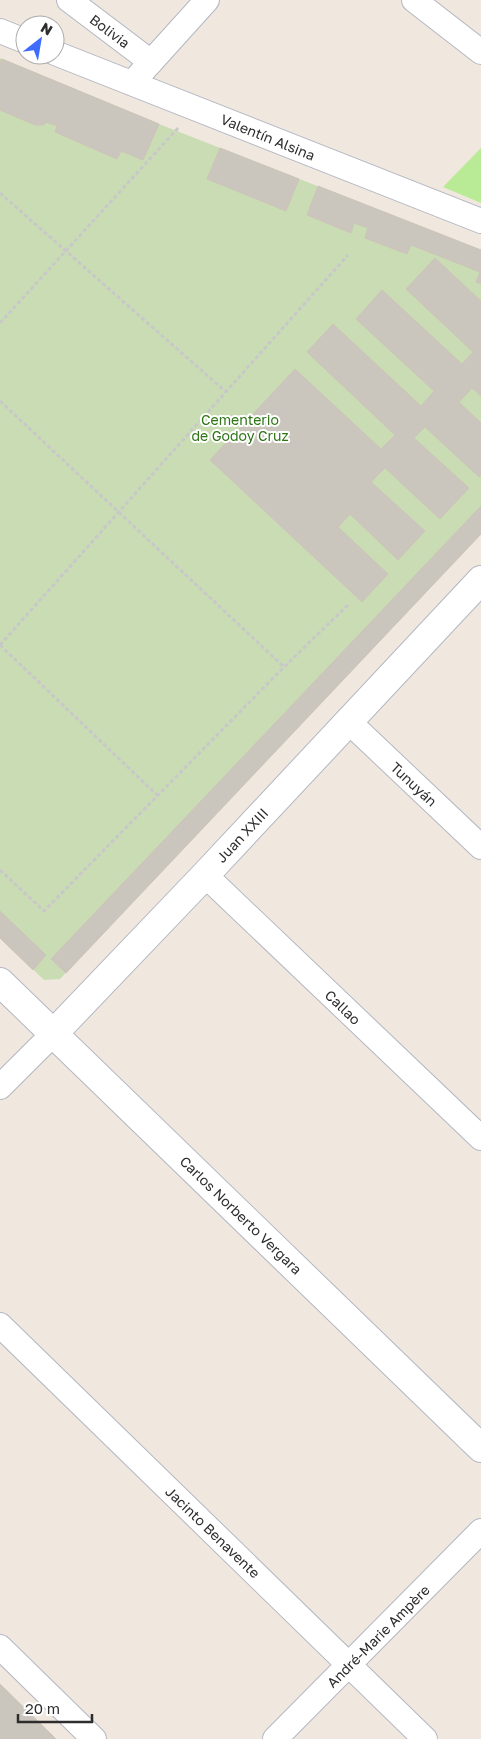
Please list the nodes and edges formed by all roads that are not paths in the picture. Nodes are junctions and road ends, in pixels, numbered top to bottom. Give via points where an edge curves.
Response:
1 (69, 0) edge
2 (207, 0) edge
3 (414, 0) edge
4 (0, 31) edge
5 (15, 37) edge
6 (481, 52) edge
7 (65, 57) edge
8 (151, 62) junction
9 (132, 83) junction
10 (481, 221) edge
11 (481, 580) edge
12 (348, 721) junction
13 (481, 847) edge
14 (205, 875) junction
15 (0, 982) edge
16 (53, 1034) junction
17 (0, 1087) edge
18 (481, 1138) edge
19 (0, 1325) edge
20 (481, 1448) edge
21 (481, 1531) edge
22 (0, 1647) edge
23 (350, 1665) junction
24 (94, 1739) edge
25 (275, 1739) edge
26 (425, 1739) edge

1 - 8 street, Bolivia
2 - 8 street
3 - 6 street
4 - 5 street
7 - 9 street, Valentín Alsina
8 - 9 street
9 - 10 street, Valentín Alsina
11 - 12 street, Juan XXIII
12 - 13 street, Tunuyán
12 - 14 street, Juan XXIII
14 - 16 street, Juan XXIII
14 - 18 street, Callao
15 - 16 street, Carlos Norberto Vergara
16 - 17 street, Juan XXIII
16 - 20 street, Carlos Norberto Vergara
19 - 23 street, Jacinto Benavente
21 - 23 street, André-Marie Ampère
22 - 24 street
23 - 25 street, André-Marie Ampère
23 - 26 street, Jacinto Benavente

